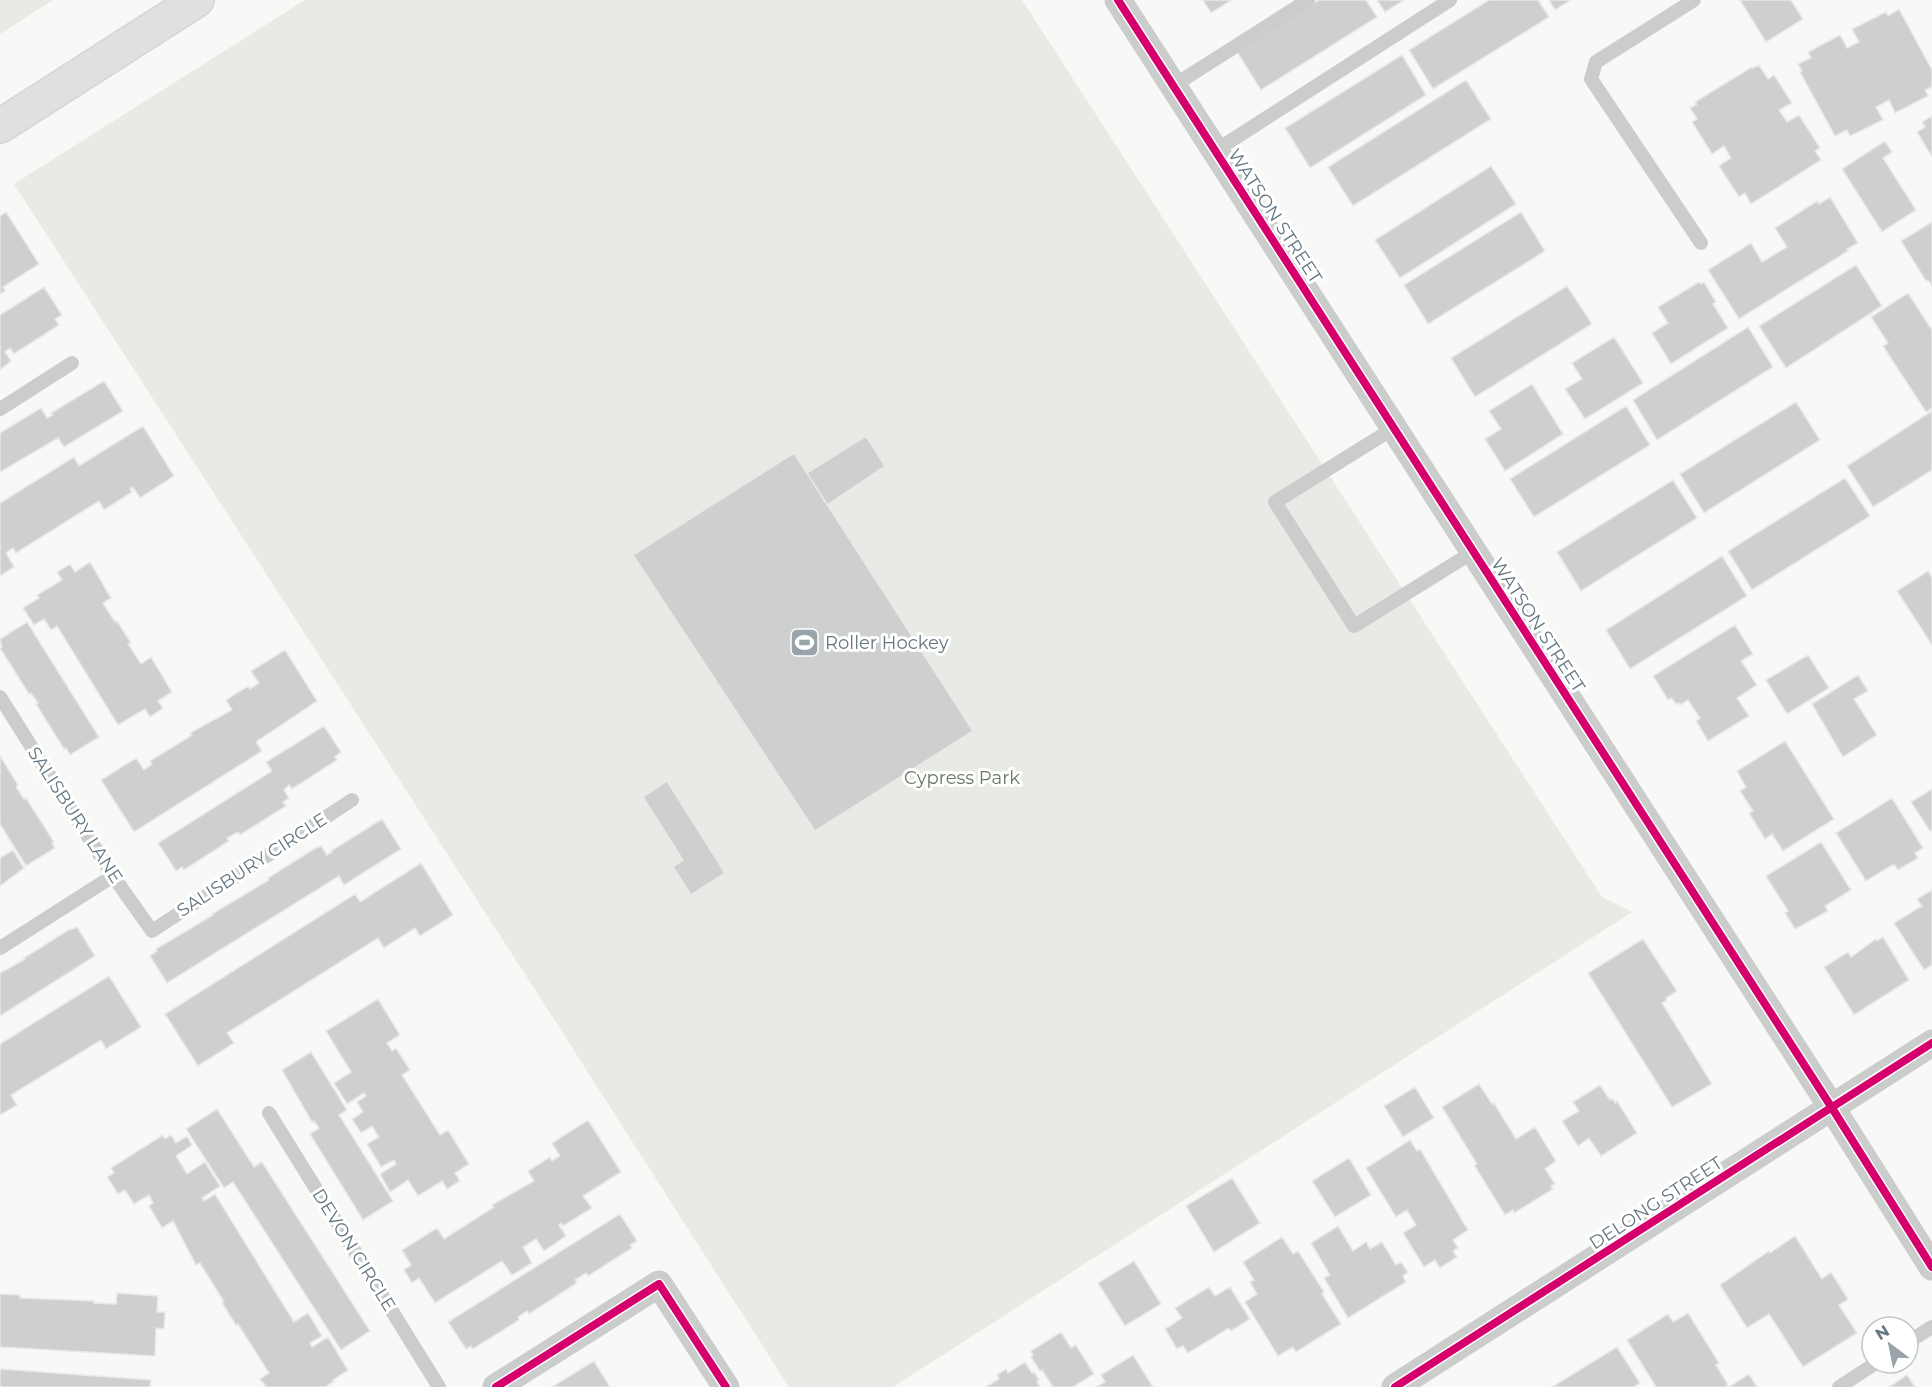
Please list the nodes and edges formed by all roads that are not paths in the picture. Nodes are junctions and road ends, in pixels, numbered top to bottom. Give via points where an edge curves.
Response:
1 (197, 0) edge
2 (1118, 0) edge
3 (1308, 0) edge
4 (1450, 0) edge
5 (1694, 0) edge
6 (1173, 86) junction
7 (0, 126) edge
8 (1215, 151) junction
9 (1701, 243) dead end
10 (72, 363) dead end
11 (0, 409) edge
12 (1394, 428) junction
13 (1473, 552) junction
14 (0, 697) edge
15 (352, 800) dead end
16 (113, 876) junction
17 (152, 931) joint
18 (0, 948) edge
19 (1932, 1043) edge
20 (1832, 1108) junction
21 (269, 1113) dead end
22 (1932, 1267) edge
23 (1860, 1373) edge
24 (439, 1387) edge
25 (496, 1387) edge
26 (726, 1387) edge
27 (1395, 1387) edge
28 (1839, 1387) edge

1 - 7 main road
2 - 6 street, WATSON STREET
3 - 6 lane
4 - 8 lane
5 - 9 lane via 1596,62 1591,79
6 - 8 street, WATSON STREET
8 - 12 street, WATSON STREET
10 - 11 lane
12 - 13 street, WATSON STREET
12 - 13 lane via 1275,502 1354,626
13 - 20 street, WATSON STREET
14 - 16 lane, SALISBURY LANE
15 - 17 lane, SALISBURY CIRCLE
16 - 17 lane, SALISBURY LANE
16 - 18 lane
19 - 20 street, DELONG STREET
20 - 22 street, WATSON STREET
20 - 27 street, DELONG STREET
21 - 24 lane, DEVON CIRCLE
23 - 28 lane
25 - 26 street via 659,1284

